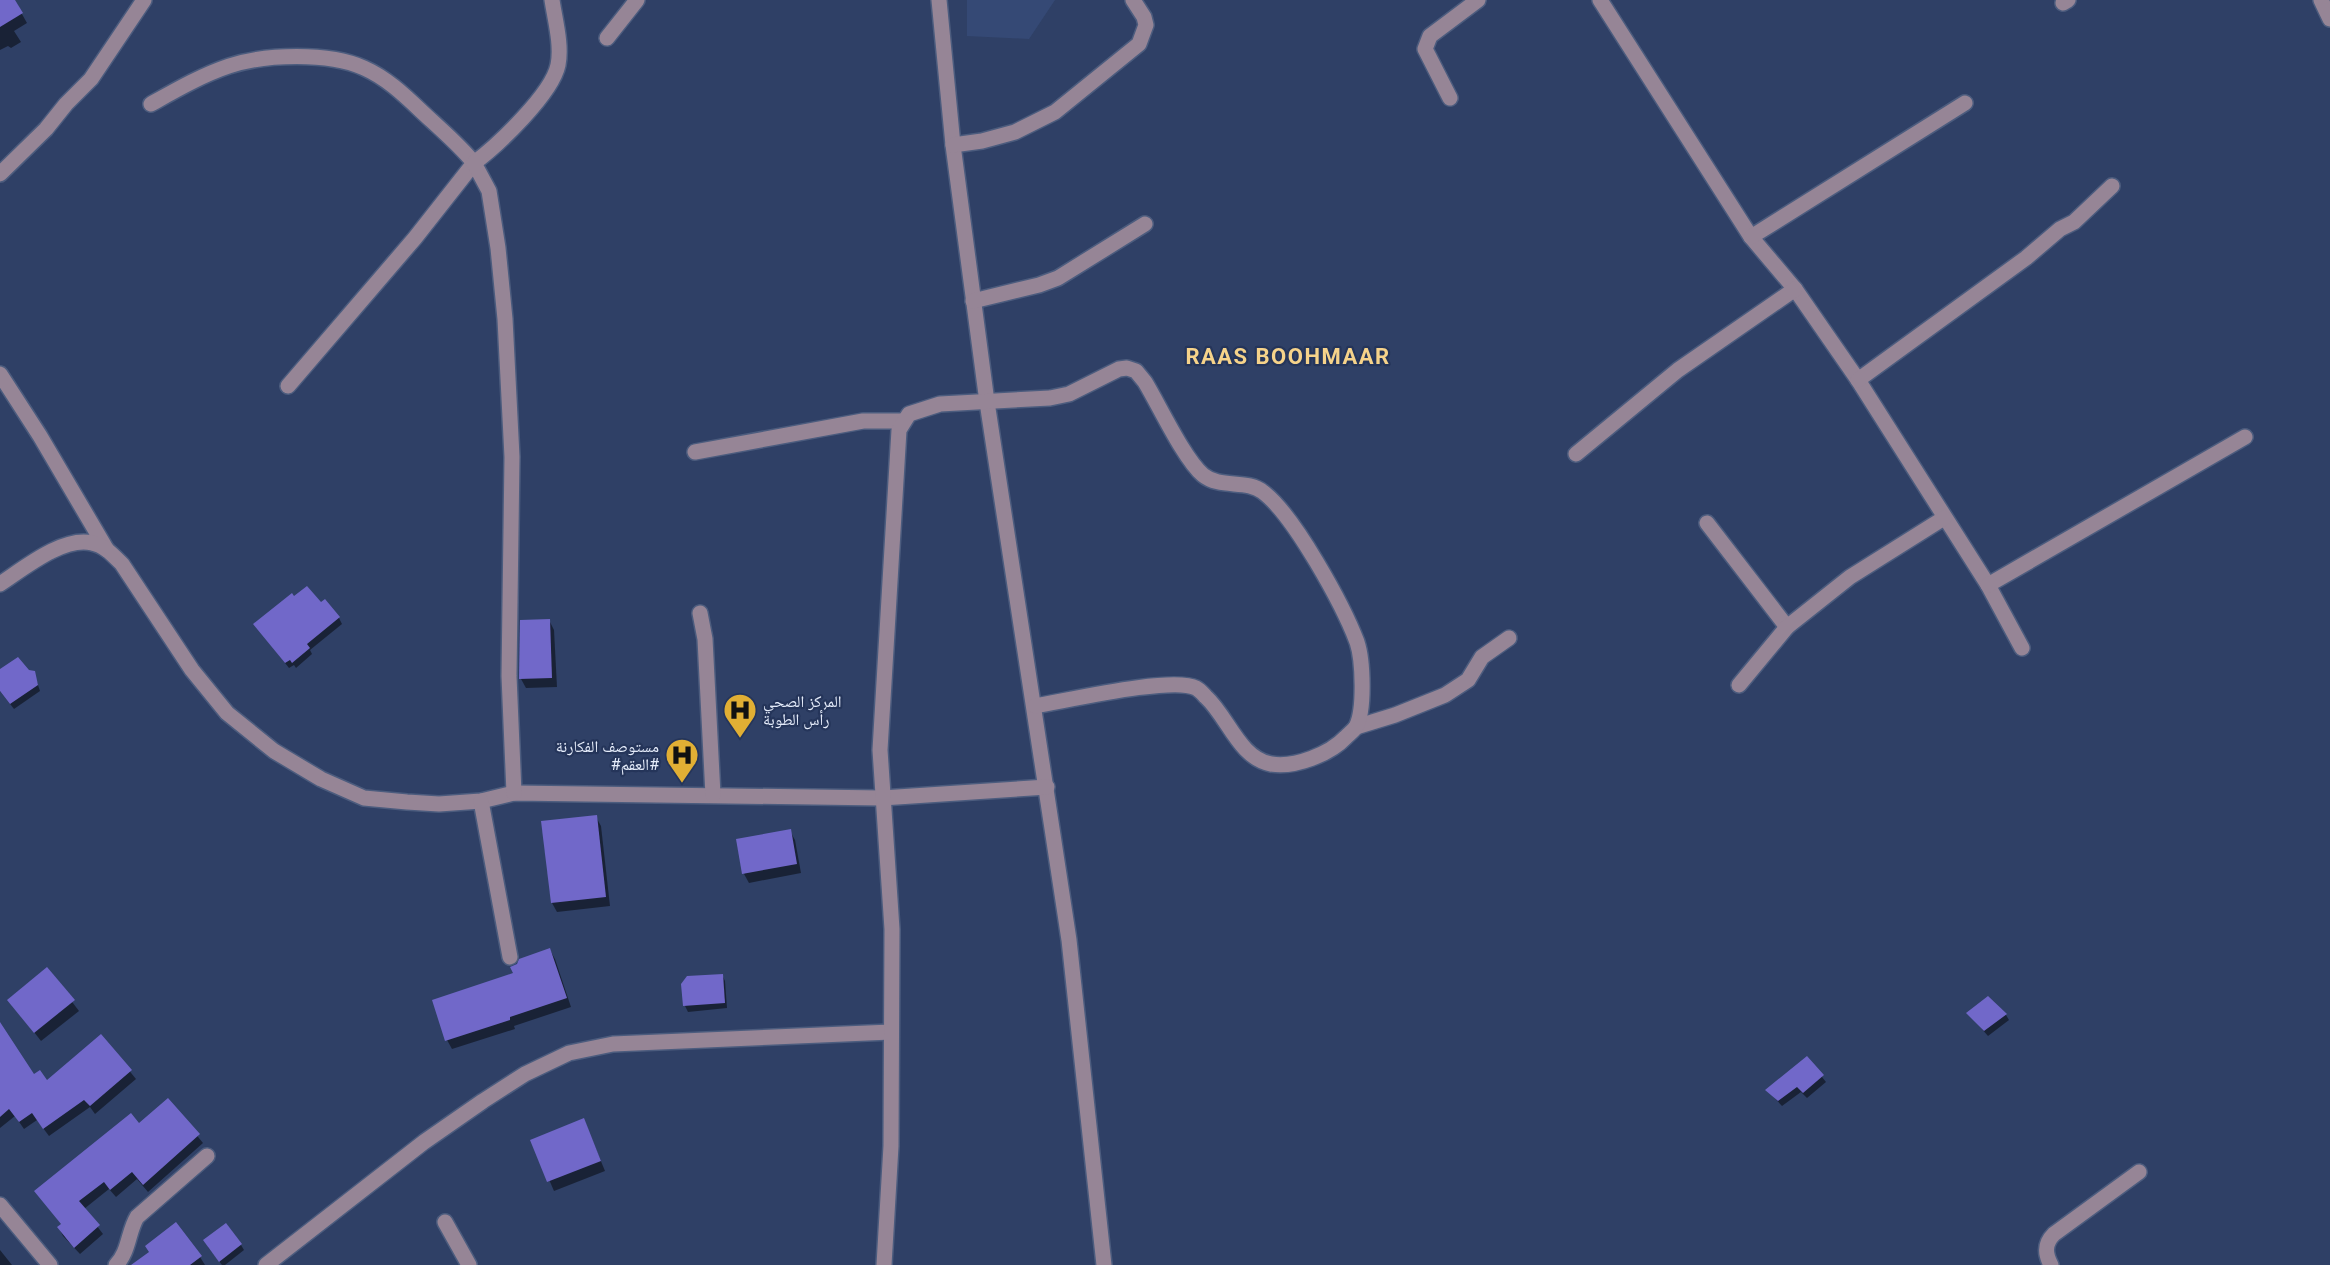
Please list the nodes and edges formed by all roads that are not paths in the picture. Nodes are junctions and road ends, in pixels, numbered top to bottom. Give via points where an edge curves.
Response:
1 (144, 0) edge
2 (552, 0) edge
3 (637, 0) edge
4 (939, 0) edge
5 (1133, 0) edge
6 (1478, 0) edge
7 (1600, 0) edge
8 (2321, 0) edge
9 (2330, 19) edge
10 (607, 38) dead end
11 (1450, 98) dead end
12 (1965, 103) dead end
13 (151, 104) dead end
14 (954, 145) junction
15 (474, 163) junction
16 (0, 174) edge
17 (2112, 186) dead end
18 (1145, 224) dead end
19 (1751, 237) junction
20 (1795, 289) junction
21 (974, 301) junction
22 (0, 374) edge
23 (1858, 380) junction
24 (288, 386) dead end
25 (987, 402) junction
26 (903, 421) junction
27 (2245, 437) dead end
28 (695, 452) dead end
29 (1576, 454) dead end
30 (1944, 518) junction
31 (1707, 524) dead end
32 (107, 550) junction
33 (0, 584) edge
34 (1988, 585) junction
35 (700, 613) dead end
36 (1787, 627) junction
37 (1509, 638) dead end
38 (2022, 648) dead end
39 (1739, 685) dead end
40 (1035, 706) junction
41 (1356, 727) junction
42 (1047, 786) junction
43 (514, 793) junction
44 (713, 795) junction
45 (882, 798) junction
46 (481, 801) junction
47 (510, 957) dead end
48 (891, 1032) junction
49 (207, 1156) dead end
50 (2139, 1172) dead end
51 (0, 1204) edge
52 (445, 1222) dead end
53 (50, 1265) edge
54 (116, 1265) edge
55 (266, 1265) edge
56 (468, 1265) edge
57 (884, 1265) edge
58 (1104, 1265) edge
59 (2051, 1265) edge

1 - 16 street via 91,79
2 - 15 street via 559,63 554,76 527,112
3 - 10 street
4 - 14 street
5 - 14 street via 1146,25 1139,44 1055,112 1015,132
6 - 11 street via 1430,36 1425,50
7 - 19 street
8 - 9 street
12 - 19 street
13 - 15 street via 229,66 261,59 313,57 343,62 363,68 399,89
14 - 21 street
15 - 24 street
15 - 43 street via 489,190 505,319 512,457 509,676
17 - 23 street via 2026,258
18 - 21 street via 1058,278
19 - 20 street
20 - 23 street
20 - 29 street via 1678,370
21 - 25 street
22 - 32 street
23 - 30 street
25 - 26 street via 940,404 909,414
25 - 40 street
25 - 41 street via 1070,394 1119,369 1136,371 1203,474 1224,483 1261,490 1276,503 1308,549 1357,642 1362,698
26 - 28 street via 863,421
26 - 45 street via 898,430 894,488 880,750
27 - 34 street
30 - 34 street
30 - 36 street via 1850,577
31 - 36 street
32 - 33 street via 92,543 74,542 56,548
32 - 46 street via 122,564 192,670 227,713 274,751 321,779 364,798 439,804
34 - 38 street
35 - 44 street via 705,639
36 - 39 street
37 - 41 street via 1482,657 1468,680 1445,695
40 - 41 street via 1171,684 1196,688 1215,705 1252,756 1271,764 1290,764 1316,756 1340,743
40 - 42 street
42 - 45 street
42 - 58 street via 1070,940
43 - 44 street
43 - 46 street
44 - 45 street
45 - 48 street via 892,929
46 - 47 street
48 - 55 street via 613,1044 569,1053 525,1074 424,1142
48 - 57 street via 891,1146
49 - 54 street via 136,1216 122,1259
50 - 59 street via 2049,1239 2046,1256
51 - 53 street
52 - 56 street

